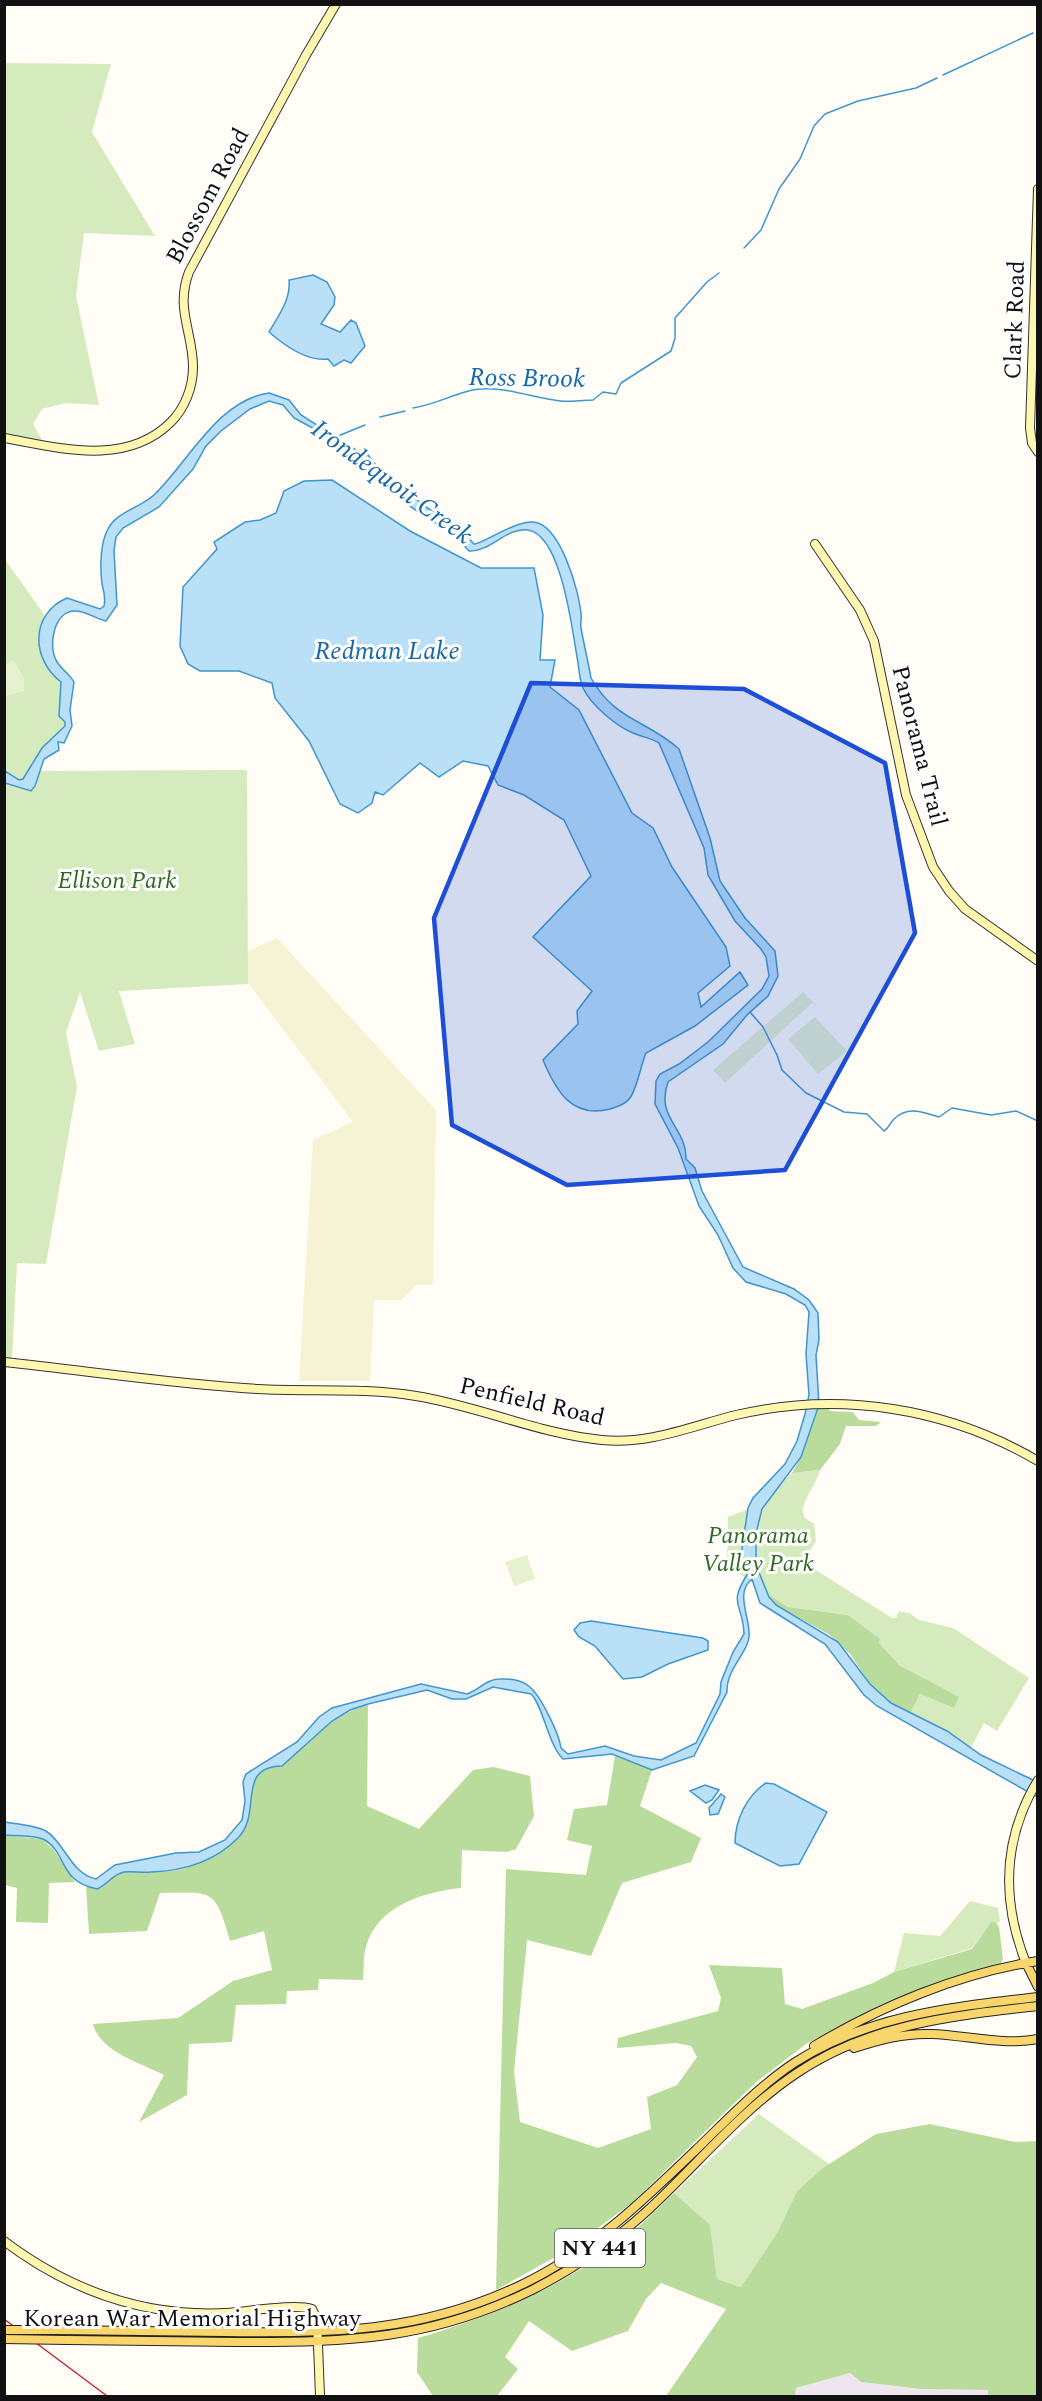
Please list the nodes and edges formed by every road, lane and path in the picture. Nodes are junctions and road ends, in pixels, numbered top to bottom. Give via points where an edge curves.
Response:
1 (336, 4) edge
2 (1038, 189) edge
3 (4, 438) edge
4 (1038, 452) edge
5 (815, 544) dead end
6 (1038, 960) edge
7 (4, 1362) edge
8 (1038, 1461) edge
9 (1038, 1780) edge
10 (1038, 1961) edge
11 (1026, 1963) junction
12 (1038, 1987) edge
13 (1038, 1997) edge
14 (1032, 2004) edge
15 (1038, 2039) edge
16 (830, 2054) junction
17 (767, 2083) junction
18 (4, 2241) edge
19 (4, 2330) edge
20 (317, 2337) junction
21 (4, 2339) edge
22 (320, 2397) edge

1 - 3 street, Blossom Road via 189,272 182,303 192,355 192,378 186,400 174,419 152,437 118,450 76,450
2 - 4 street, Clark Road via 1030,429
5 - 6 street, Panorama Trail via 860,610 874,641 908,801 933,867 965,909
7 - 8 street, Penfield Road via 229,1387 392,1393 439,1400 583,1437 617,1441 649,1438 793,1405 873,1406 924,1414 976,1431
9 - 11 street via 1016,1826 1008,1866 1011,1910
10 - 11 main road
11 - 12 main road
11 - 17 main road via 941,1987 869,2016 804,2052
13 - 14 main road, Korean War Memorial Highway / NY 441
14 - 16 main road, Korean War Memorial Highway / NY 441 via 919,2022 874,2034
14 - 17 main road, Korean War Memorial Highway / NY 441 via 936,2010 888,2020 818,2049
15 - 16 main road via 906,2035
16 - 20 main road, Korean War Memorial Highway / NY 441 via 776,2088 646,2211 560,2274 501,2304 435,2326 380,2337
17 - 20 main road, Korean War Memorial Highway / NY 441 via 637,2206 557,2266 452,2312
18 - 20 street via 61,2278 122,2302 193,2314 307,2307 316,2314
19 - 20 main road, Korean War Memorial Highway / NY 441, bridge
20 - 21 main road, Korean War Memorial Highway / NY 441, bridge
20 - 22 street

